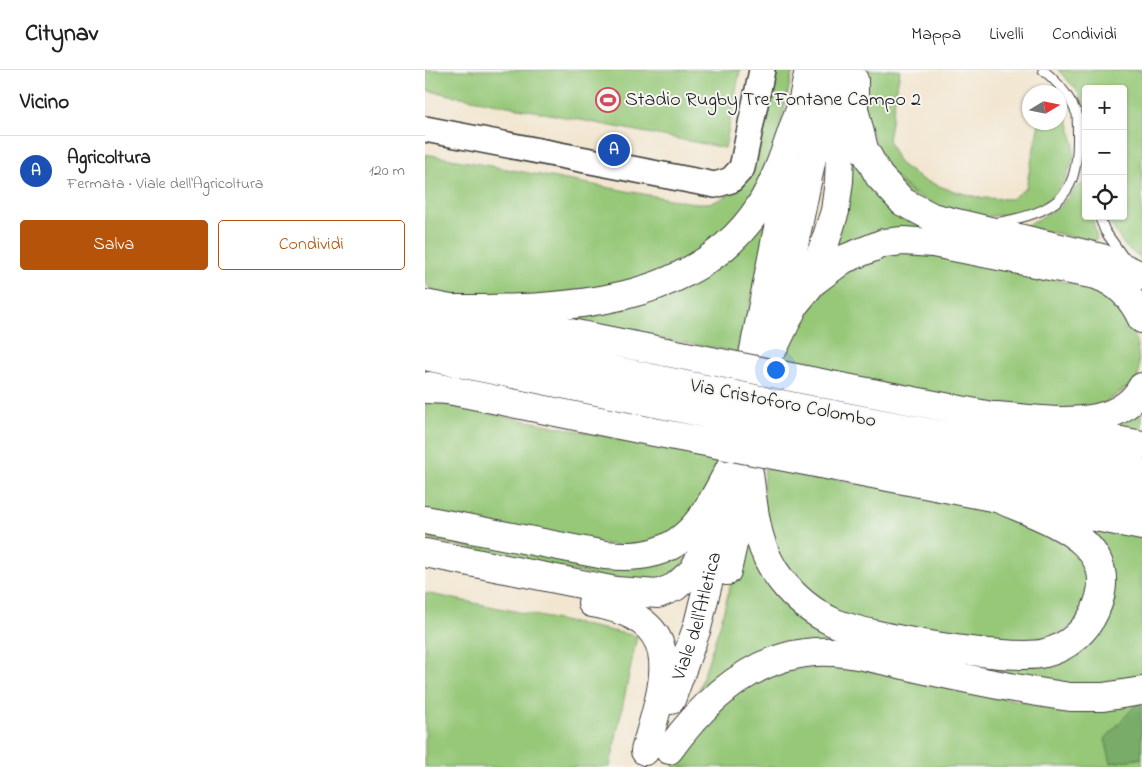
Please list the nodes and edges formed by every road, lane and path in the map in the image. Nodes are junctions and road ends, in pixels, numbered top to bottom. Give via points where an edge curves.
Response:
1 (762, 70) edge
2 (809, 70) edge
3 (830, 70) edge
4 (849, 70) edge
5 (855, 70) edge
6 (1043, 70) edge
7 (1077, 112) junction
8 (425, 129) edge
9 (1083, 130) edge
10 (784, 199) junction
11 (1101, 220) edge
12 (973, 226) junction
13 (1141, 275) edge
14 (803, 293) junction
15 (438, 306) edge
16 (1142, 319) edge
17 (425, 331) edge
18 (487, 344) junction
19 (425, 356) edge
20 (425, 385) edge
21 (1142, 387) edge
22 (425, 389) edge
23 (453, 390) junction
24 (658, 392) junction
25 (996, 416) junction
26 (829, 426) junction
27 (1142, 445) edge
28 (741, 464) junction
29 (1142, 473) edge
30 (726, 493) junction
31 (993, 496) junction
32 (1142, 498) edge
33 (425, 520) edge
34 (1142, 526) edge
35 (425, 553) edge
36 (425, 570) edge
37 (1142, 691) edge
38 (654, 759) edge

1 - 8 main road via 743,164 731,180 711,185
2 - 10 main road
3 - 10 main road
4 - 14 main road via 842,102 835,211 825,246
5 - 12 main road via 855,119 864,149 879,176 903,202 917,211
6 - 7 lane via 1066,92
7 - 9 lane
7 - 12 lane via 1077,162 1066,193 1033,215
10 - 14 main road via 766,353
10 - 15 main road via 743,227 709,258 643,290 610,300 572,306 528,309
11 - 13 lane via 1113,245
12 - 13 main road via 1102,258
14 - 16 main road via 831,267 860,251 894,242 920,242 1013,257 1104,278 1125,293
15 - 18 main road
15 - 25 main road, Via Cristoforo Colombo, bridge
17 - 18 main road, Via Cristoforo Colombo
18 - 24 main road, Via Cristoforo Colombo
19 - 24 main road, Via Cristoforo Colombo
20 - 23 main road
21 - 25 main road via 1135,399 1104,416 1066,420
22 - 23 main road
23 - 31 main road, bridge
24 - 26 main road, Via Cristoforo Colombo, bridge
25 - 27 main road, Via Cristoforo Colombo
26 - 29 main road, Via Cristoforo Colombo
26 - 32 main road, Via Cristoforo Colombo
28 - 30 main road, Viale dell'Atletica
28 - 31 main road via 765,552 781,580 812,610 849,627 922,642 1007,656 1033,656 1052,651 1074,638 1092,617 1102,585 1097,556 1076,535
28 - 33 main road via 698,524 671,545 647,555 600,554
28 - 38 main road, Viale dell'Atletica via 727,573 703,653
30 - 35 main road via 706,547 693,571 675,588 659,594 616,591
30 - 38 main road, Viale dell'Atletica via 713,568 697,628
31 - 34 main road
36 - 38 main road via 615,608 644,623 663,652 665,672
37 - 38 main road via 1103,697 1070,697 849,654 812,653 773,661 736,680 695,716

